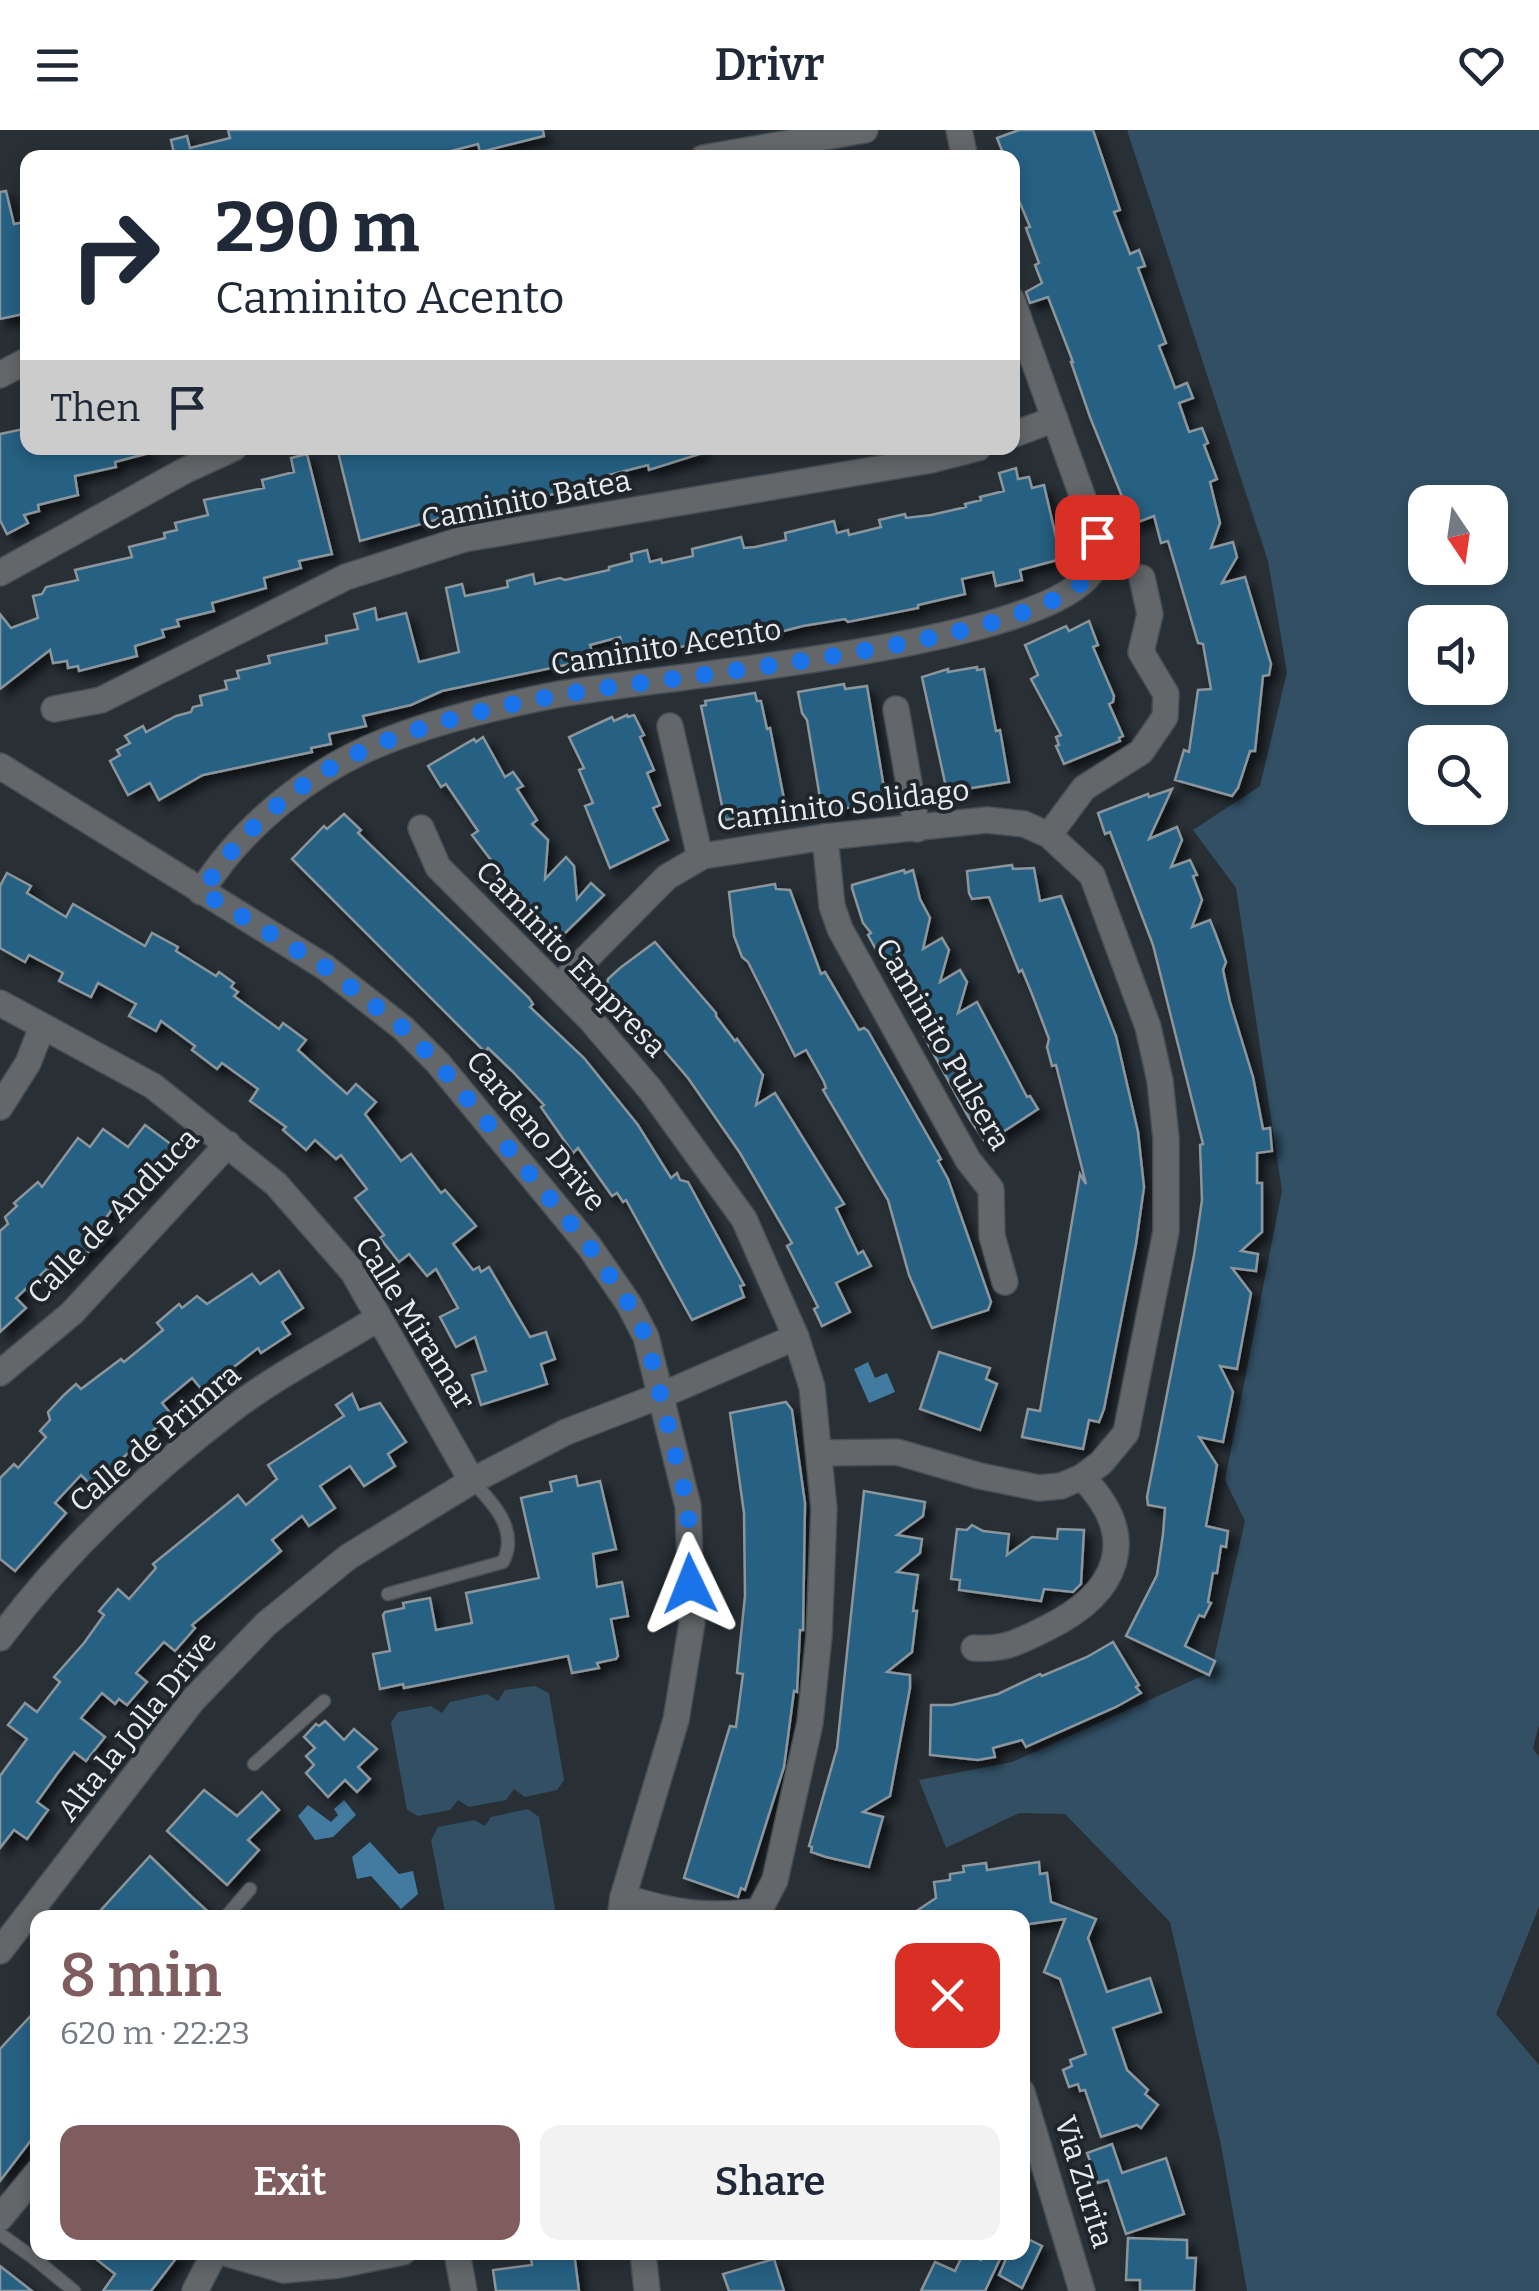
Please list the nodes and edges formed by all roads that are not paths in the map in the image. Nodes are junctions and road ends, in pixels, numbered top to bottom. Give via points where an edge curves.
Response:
1 (864, 130) edge
2 (748, 150) edge
3 (1020, 322) edge
4 (1055, 419) junction
5 (1020, 432) edge
6 (219, 455) edge
7 (947, 455) edge
8 (0, 573) edge
9 (1142, 578) dead end
10 (54, 709) dead end
11 (896, 709) dead end
12 (670, 726) dead end
13 (0, 766) edge
14 (421, 828) dead end
15 (917, 830) junction
16 (1049, 835) junction
17 (825, 837) junction
18 (700, 857) junction
19 (202, 892) junction
20 (558, 987) junction
21 (0, 1003) edge
22 (42, 1027) junction
23 (0, 1108) edge
24 (228, 1144) junction
25 (1005, 1282) dead end
26 (377, 1318) junction
27 (796, 1337) junction
28 (0, 1373) edge
29 (662, 1395) junction
30 (820, 1452) junction
31 (1082, 1476) junction
32 (472, 1481) junction
33 (388, 1594) dead end
34 (0, 1638) edge
35 (974, 1648) dead end
36 (324, 1701) dead end
37 (254, 1764) dead end
38 (250, 1889) dead end
39 (622, 1907) edge
40 (46, 1910) edge
41 (233, 1910) edge
42 (670, 1910) edge
43 (760, 1910) edge
44 (30, 1924) edge
45 (0, 1951) edge
46 (1030, 2119) edge
47 (30, 2182) edge
48 (0, 2218) edge
49 (0, 2234) edge
50 (30, 2251) edge
51 (42, 2260) edge
52 (214, 2260) edge
53 (248, 2260) edge
54 (363, 2260) edge
55 (458, 2260) edge
56 (643, 2260) edge
57 (74, 2291) edge
58 (195, 2291) edge
59 (464, 2291) edge
60 (647, 2291) edge
61 (1082, 2291) edge

1 - 2 street
3 - 4 street
4 - 5 street
4 - 19 street, Caminito Acento via 1097,537 1096,560 1076,586 992,624 918,641 555,696 384,742 303,784 242,840
6 - 8 street
7 - 10 street, Caminito Batea via 464,539 346,577 101,700
9 - 16 street via 1150,614 1141,652 1166,694 1164,717 1141,752 1084,788
11 - 15 street
12 - 18 street, Caminito Solidago
13 - 19 street, Cardeno Drive
14 - 20 street, Caminito Empresa via 438,867
15 - 16 street, Caminito Solidago via 987,820
15 - 17 street, Caminito Solidago
16 - 31 street, Caminito Solidago via 1092,874 1148,1027 1166,1138 1166,1232 1126,1433
17 - 18 street, Caminito Solidago
17 - 25 street, Caminito Pulsera via 840,929 991,1190 992,1236
18 - 20 street, Caminito Solidago via 667,878
19 - 29 street, Cardeno Drive via 325,967 438,1063 629,1304
20 - 27 street, Caminito Empresa via 650,1088 744,1220
21 - 22 street, Calle Miramar
22 - 23 street
22 - 24 street, Calle Miramar via 153,1086
24 - 26 street, Calle Miramar via 276,1184 353,1272
24 - 28 street, Calle de Andluca via 72,1313
26 - 32 street, Calle Miramar
26 - 34 street, Calle de Primra via 236,1406 152,1475 78,1545
27 - 29 street, Alta la Jolla Drive
27 - 30 street, Caminito Empresa via 812,1387
29 - 32 street, Alta la Jolla Drive via 566,1432
29 - 39 street, Cardeno Drive via 688,1506 692,1623 676,1720
30 - 31 street via 897,1452 1039,1488
30 - 43 street, Caminito Empresa via 824,1563 810,1723 775,1880
31 - 35 street via 1116,1526 1108,1579 1077,1613 1001,1650
32 - 33 lane via 506,1526 510,1547 503,1562
32 - 40 street, Alta la Jolla Drive via 348,1557 266,1624 193,1700
36 - 37 lane
38 - 41 lane
39 - 42 street, Caminito Empresa
44 - 45 street, Alta la Jolla Drive
46 - 61 street, Via Zurita
47 - 48 street
49 - 50 lane
51 - 57 lane
52 - 58 street
53 - 54 street via 284,2270
55 - 59 street
56 - 60 street

